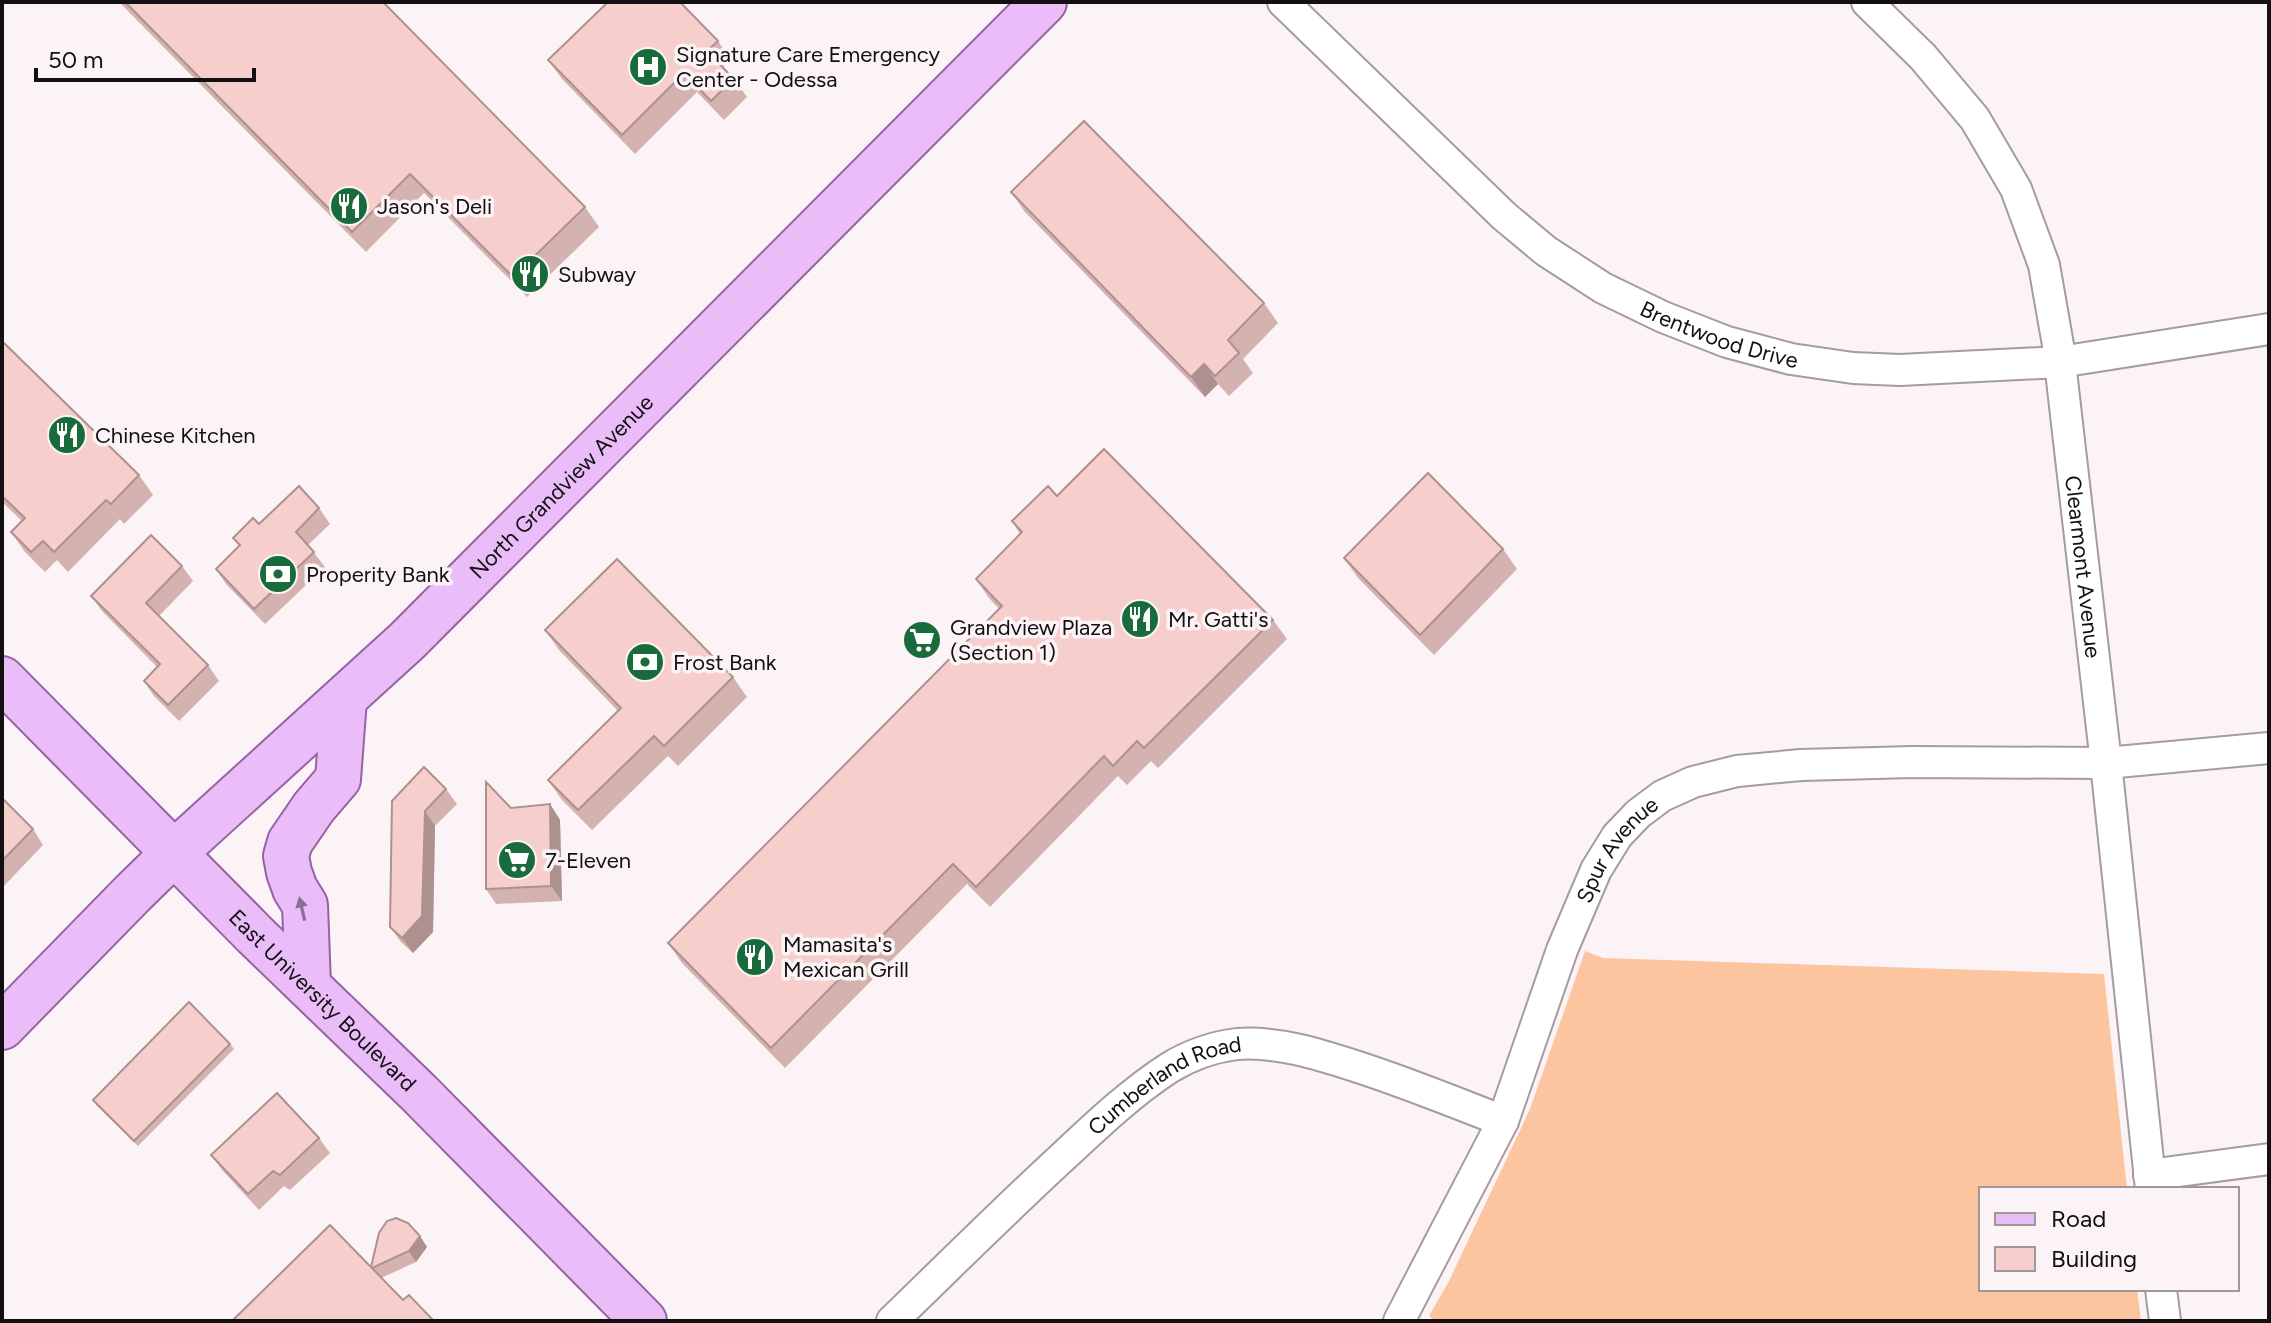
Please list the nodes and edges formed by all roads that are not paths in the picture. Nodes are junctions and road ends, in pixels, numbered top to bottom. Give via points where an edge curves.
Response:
1 (1044, 2) edge
2 (1283, 2) edge
3 (1867, 2) edge
4 (2269, 329) edge
5 (2060, 362) junction
6 (2, 679) edge
7 (344, 699) junction
8 (2269, 748) edge
9 (2106, 763) junction
10 (174, 853) junction
11 (308, 986) junction
12 (2, 1027) edge
13 (1503, 1121) junction
14 (2269, 1159) edge
15 (2150, 1182) edge
16 (2161, 1291) edge
17 (644, 1321) edge
18 (892, 1321) edge
19 (1399, 1321) edge
20 (2165, 1321) edge

1 - 7 main road, North Grandview Avenue
2 - 5 street, Brentwood Drive via 1546,251 1603,288 1663,317 1727,342 1853,368
3 - 5 street, Clearmont Avenue via 1975,119 2016,189 2044,265
4 - 5 street, Brentwood Drive
5 - 9 street, Clearmont Avenue
6 - 10 main road, East University Boulevard
7 - 10 main road, North Grandview Avenue
11 -> 7 main road via 305,905 286,856 290,842 338,779
8 - 9 street, Spur Avenue
9 - 13 street, Spur Avenue via 1801,765 1737,771 1662,796 1617,836 1596,870 1562,950
9 - 15 street, Clearmont Avenue
10 - 11 main road, East University Boulevard
10 - 12 main road, North Grandview Avenue
11 - 17 main road, East University Boulevard
13 - 18 street, Cumberland Road via 1322,1055 1240,1044 1217,1047 1171,1067 1098,1124
13 - 19 street, Spur Avenue
14 - 15 street
16 - 20 street

